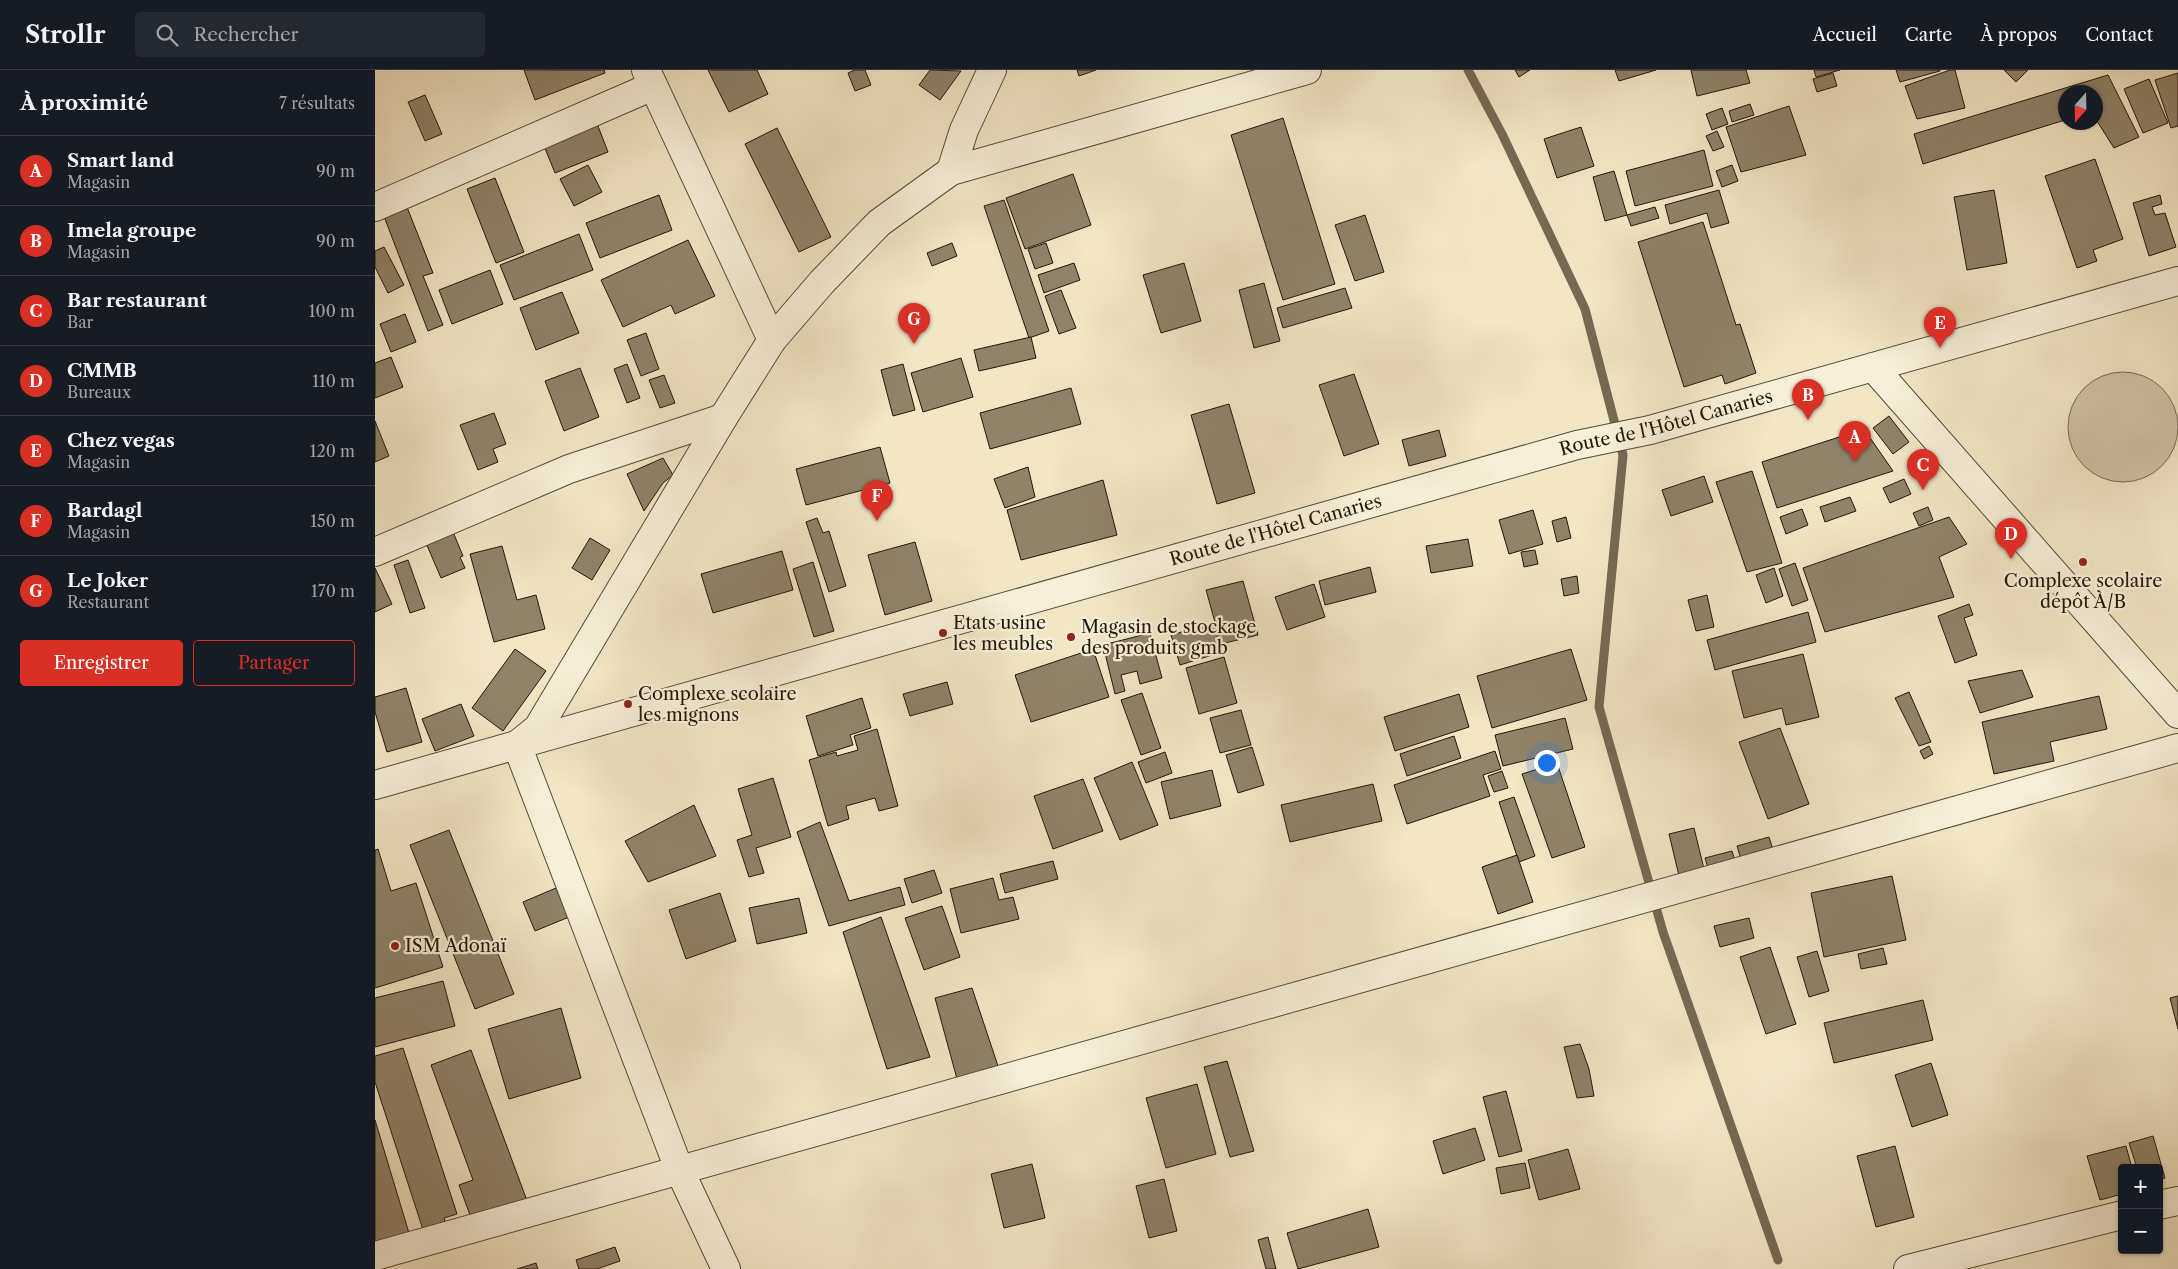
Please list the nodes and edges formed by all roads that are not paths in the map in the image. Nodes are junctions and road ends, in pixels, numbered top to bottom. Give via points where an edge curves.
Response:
1 (992, 70) edge
2 (1307, 70) edge
3 (650, 78) edge
4 (951, 171) junction
5 (375, 207) edge
6 (2178, 281) edge
7 (772, 340) junction
8 (1873, 367) junction
9 (723, 418) junction
10 (375, 552) edge
11 (2178, 714) edge
12 (517, 745) junction
13 (2178, 748) edge
14 (375, 785) edge
15 (679, 1169) junction
16 (2178, 1201) edge
17 (2163, 1204) edge
18 (2118, 1216) edge
19 (375, 1256) edge
20 (726, 1269) edge
21 (1908, 1269) edge

1 - 4 street via 964,130
2 - 4 street
3 - 5 street
3 - 7 street
4 - 7 street via 879,223
6 - 8 street, Route de l'Hôtel Canaries
7 - 9 street
8 - 11 street
8 - 12 street, Route de l'Hôtel Canaries via 1650,430 1577,444
9 - 10 street via 569,469
9 - 12 street via 538,728
12 - 14 street, Route de l'Hôtel Canaries
12 - 15 street
13 - 15 street
15 - 19 street
15 - 20 street
16 - 17 street
18 - 21 street

